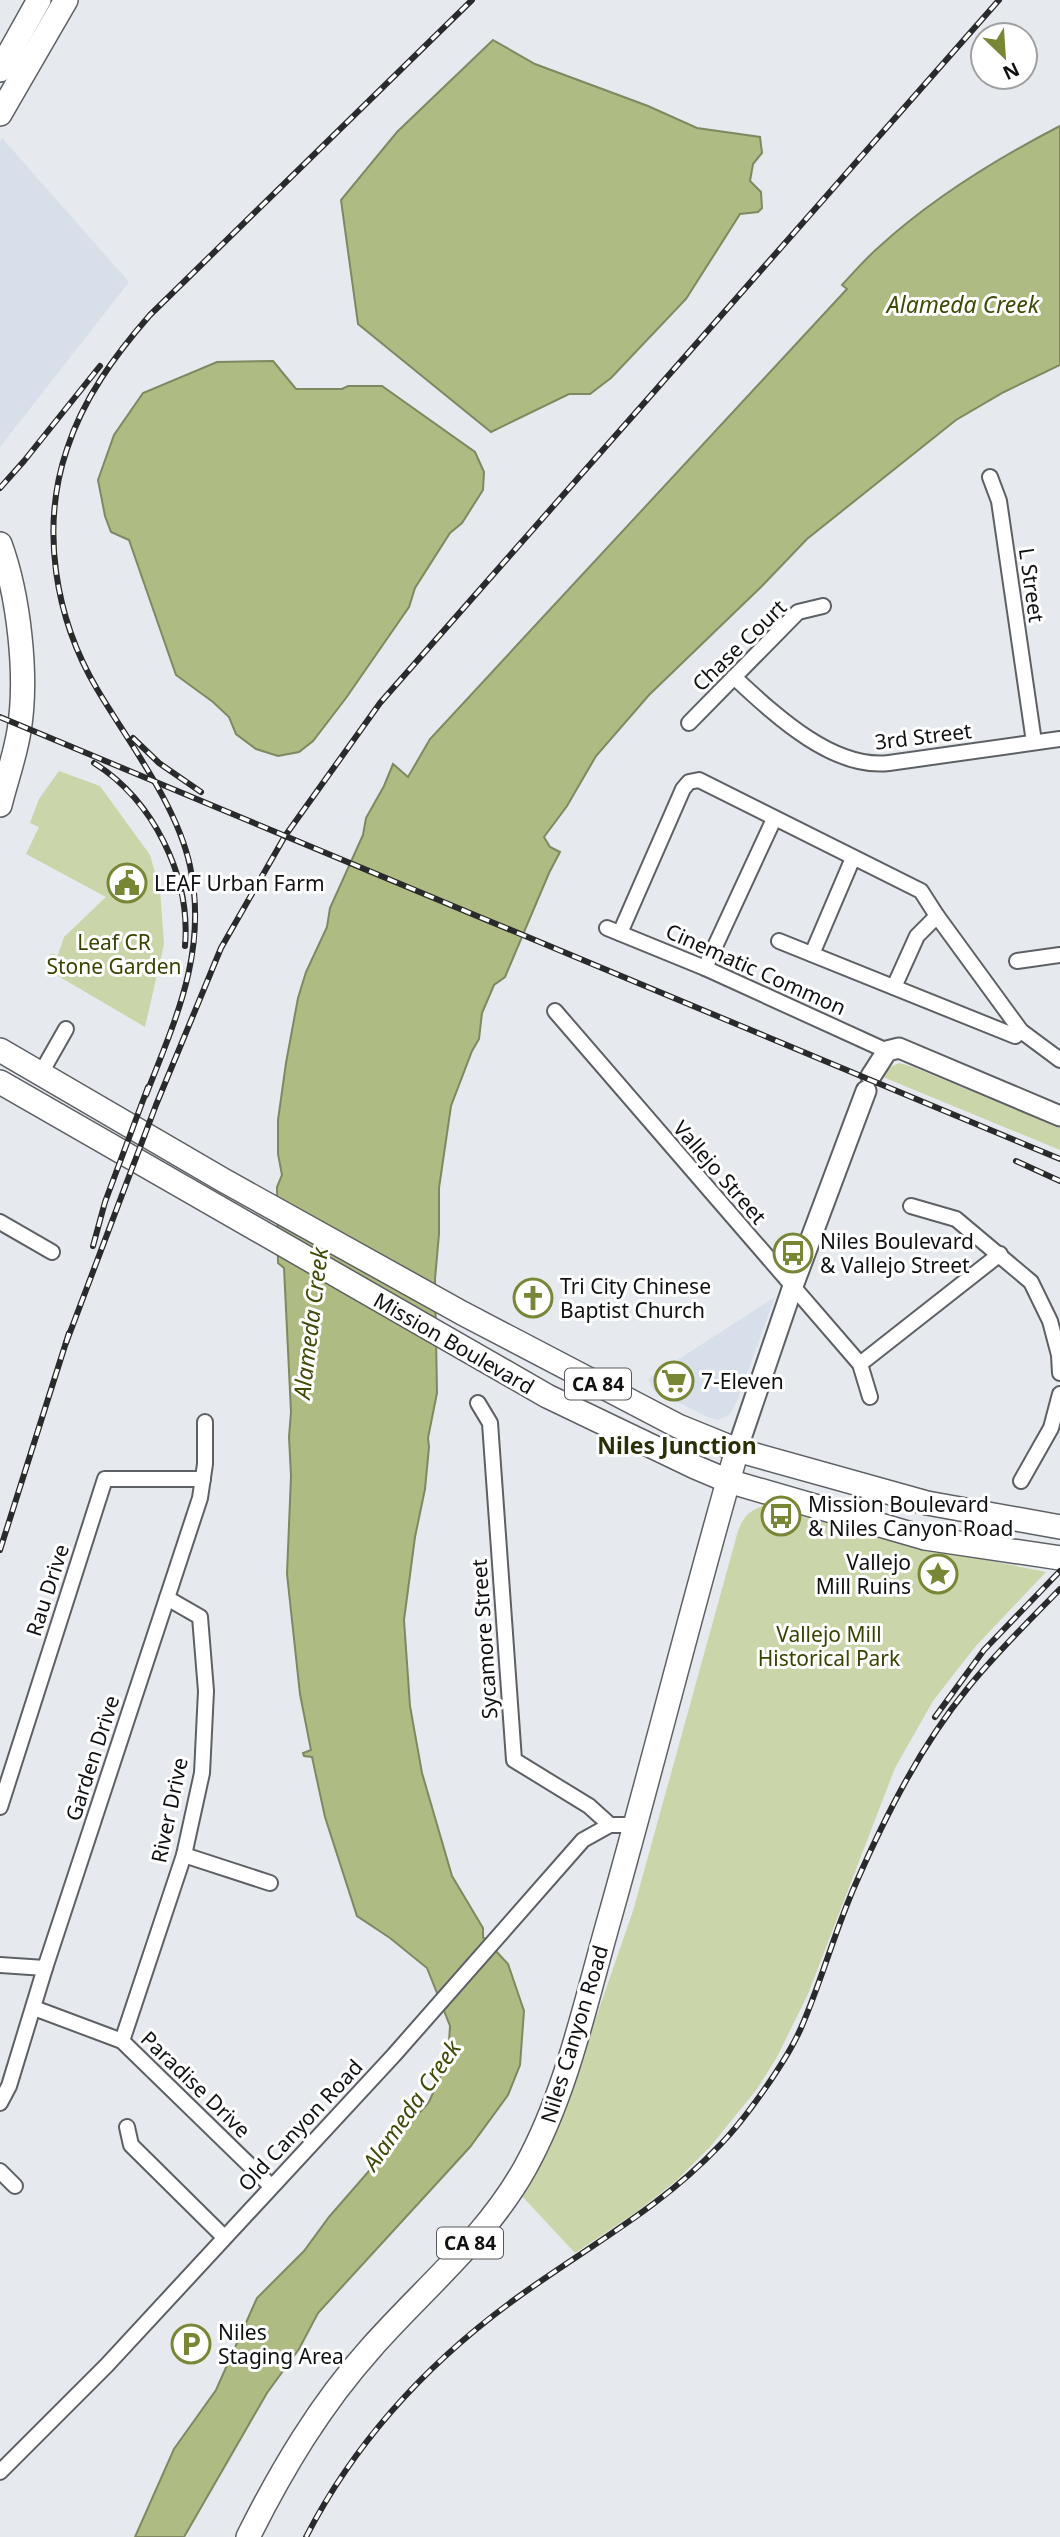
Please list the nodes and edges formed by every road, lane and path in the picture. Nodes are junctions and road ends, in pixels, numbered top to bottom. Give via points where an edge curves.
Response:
1 (40, 0) edge
2 (66, 0) edge
3 (0, 70) edge
4 (0, 114) edge
5 (990, 477) dead end
6 (0, 544) edge
7 (0, 572) edge
8 (823, 606) dead end
9 (734, 677) junction
10 (689, 723) dead end
11 (1060, 739) edge
12 (1034, 742) junction
13 (0, 805) edge
14 (774, 819) junction
15 (853, 858) junction
16 (937, 916) junction
17 (779, 941) dead end
18 (812, 954) junction
19 (1060, 955) edge
20 (1017, 961) dead end
21 (705, 968) junction
22 (894, 987) junction
23 (555, 1011) dead end
24 (66, 1029) dead end
25 (1021, 1031) junction
26 (0, 1050) edge
27 (887, 1051) junction
28 (1060, 1060) edge
29 (41, 1073) junction
30 (0, 1082) edge
31 (1060, 1115) edge
32 (911, 1206) dead end
33 (0, 1222) edge
34 (52, 1252) dead end
35 (1000, 1254) junction
36 (793, 1286) junction
37 (860, 1364) junction
38 (1060, 1373) edge
39 (1060, 1394) edge
40 (870, 1397) dead end
41 (478, 1403) dead end
42 (205, 1422) dead end
43 (737, 1450) junction
44 (203, 1479) junction
45 (728, 1481) junction
46 (1021, 1481) dead end
47 (1060, 1527) edge
48 (1060, 1558) edge
49 (167, 1598) junction
50 (0, 1807) edge
51 (610, 1825) junction
52 (636, 1825) junction
53 (184, 1855) junction
54 (270, 1883) dead end
55 (0, 1965) edge
56 (45, 1968) junction
57 (34, 2008) junction
58 (122, 2041) junction
59 (1, 2101) edge
60 (127, 2127) dead end
61 (0, 2171) edge
62 (15, 2186) dead end
63 (271, 2186) junction
64 (224, 2237) junction
65 (0, 2472) edge
66 (248, 2537) edge

1 - 3 main road
2 - 4 main road
5 - 12 street, L Street via 999,501
6 - 13 main road via 18,621 22,689 19,731
7 - 13 main road via 13,646 14,689
8 - 9 street, Chase Court via 798,612
9 - 10 street, Chase Court
9 - 12 street, 3rd Street via 799,734 864,764
11 - 12 street, 3rd Street
14 - 15 street
14 - 21 street
14 - 21 street, Cinematic Common via 699,780 689,782 614,930
15 - 16 street via 921,891
15 - 18 street
16 - 22 street via 916,936
16 - 25 street
17 - 18 street
18 - 22 street
19 - 20 street
21 - 27 street, Cinematic Common
22 - 25 street via 1015,1035
23 - 36 street, Vallejo Street
24 - 29 street
25 - 28 street
26 - 29 main road, Mission Boulevard / CA 84
27 - 31 main road via 899,1048
27 - 36 main road via 868,1083
29 - 43 main road, Mission Boulevard / CA 84 via 462,1313 678,1426
30 - 45 main road, Mission Boulevard / CA 84 via 463,1349 591,1418
32 - 35 street via 956,1219
33 - 34 street
35 - 37 street
35 - 38 street via 1031,1282 1050,1321
36 - 37 street, Vallejo Street
36 - 43 main road
37 - 40 street, Vallejo Street
39 - 46 street via 1051,1428
41 - 51 street, Sycamore Street via 490,1423 514,1760 589,1806
42 - 44 street, Garden Drive
43 - 45 main road, Niles Canyon Road / CA 84
43 - 47 main road, Mission Boulevard via 927,1503
44 - 49 street, Garden Drive
44 - 50 street, Rau Drive via 105,1479
45 - 48 main road, Mission Boulevard via 925,1538
45 - 52 main road, Niles Canyon Road / CA 84
49 - 53 street, River Drive via 200,1617 205,1691 202,1773
49 - 56 street, Garden Drive
51 - 52 street
51 - 63 street, Old Canyon Road via 583,1840
52 - 66 main road, Niles Canyon Road / CA 84 via 567,2070 524,2170 486,2224 370,2349 319,2413
53 - 54 street
53 - 58 street, River Drive
55 - 56 street
56 - 57 street, Garden Drive
57 - 58 street
57 - 59 street, Garden Drive
58 - 63 street, Paradise Drive
60 - 64 street via 131,2145
61 - 62 street
63 - 64 street, Old Canyon Road
64 - 65 street, Old Canyon Road via 107,2365

